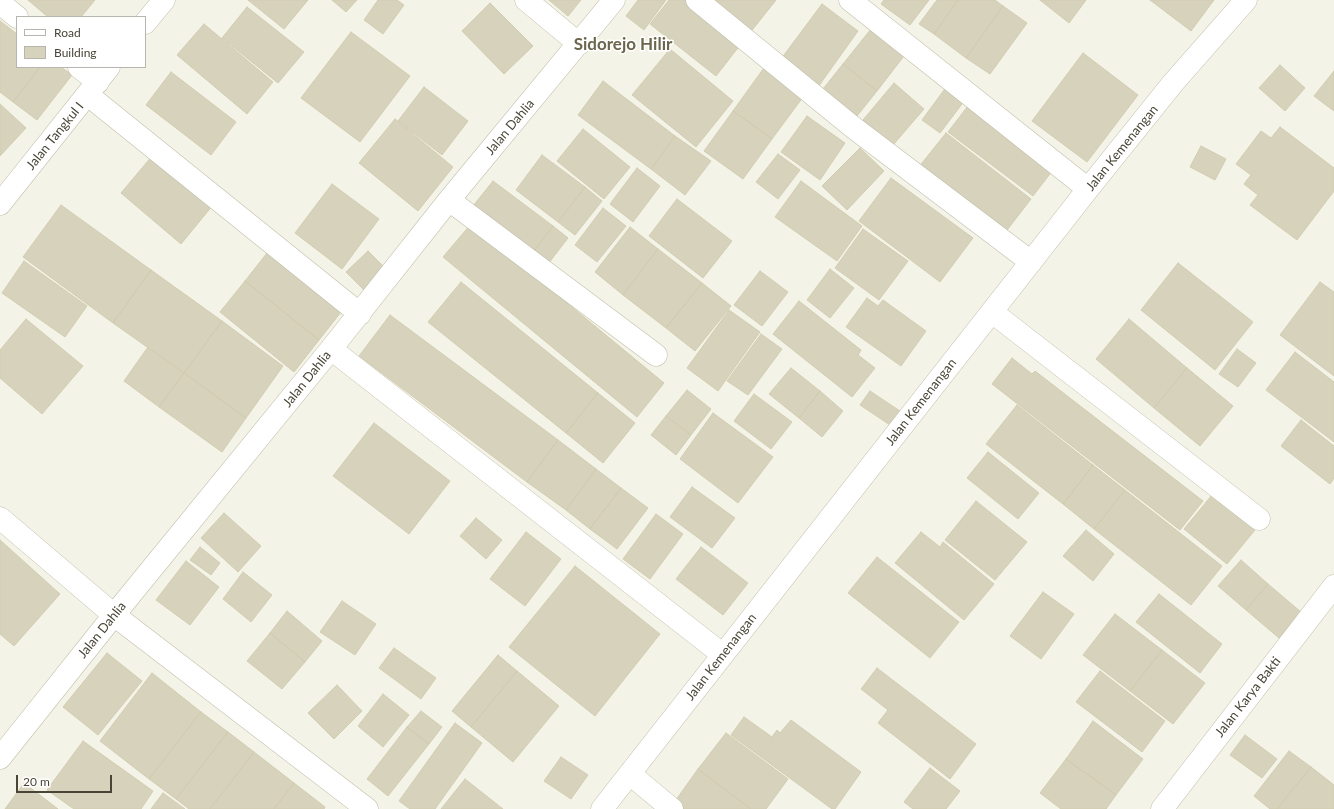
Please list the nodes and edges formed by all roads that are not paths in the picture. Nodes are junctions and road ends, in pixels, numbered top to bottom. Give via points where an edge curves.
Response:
1 (164, 0) edge
2 (526, 0) edge
3 (614, 0) edge
4 (697, 0) edge
5 (850, 0) edge
6 (1246, 0) edge
7 (0, 3) edge
8 (16, 16) edge
9 (146, 22) edge
10 (579, 44) junction
11 (80, 68) edge
12 (98, 81) edge
13 (1088, 189) junction
14 (449, 200) junction
15 (0, 204) edge
16 (1031, 262) junction
17 (992, 312) junction
18 (360, 314) junction
19 (331, 350) junction
20 (656, 355) dead end
21 (0, 518) edge
22 (1259, 519) dead end
23 (1334, 586) edge
24 (114, 615) junction
25 (722, 654) junction
26 (0, 758) edge
27 (630, 774) junction
28 (367, 809) edge
29 (602, 809) edge
30 (672, 809) edge
31 (1162, 809) edge

1 - 9 street
2 - 10 street
3 - 10 street, Jalan Dahlia
4 - 16 street via 854,128
5 - 13 street
6 - 13 street, Jalan Kemenangan via 1174,83
7 - 8 street
10 - 14 street, Jalan Dahlia
11 - 12 street
12 - 15 street, Jalan Tangkul I
12 - 18 street
13 - 16 street, Jalan Kemenangan
14 - 18 street, Jalan Dahlia
14 - 20 street
16 - 17 street, Jalan Kemenangan
17 - 22 street
17 - 25 street, Jalan Kemenangan
18 - 19 street, Jalan Dahlia
19 - 24 street, Jalan Dahlia
19 - 25 street
21 - 24 street
23 - 31 street, Jalan Karya Bakti
24 - 26 street, Jalan Dahlia
24 - 28 street
25 - 27 street, Jalan Kemenangan
27 - 29 street, Jalan Kemenangan
27 - 30 street

